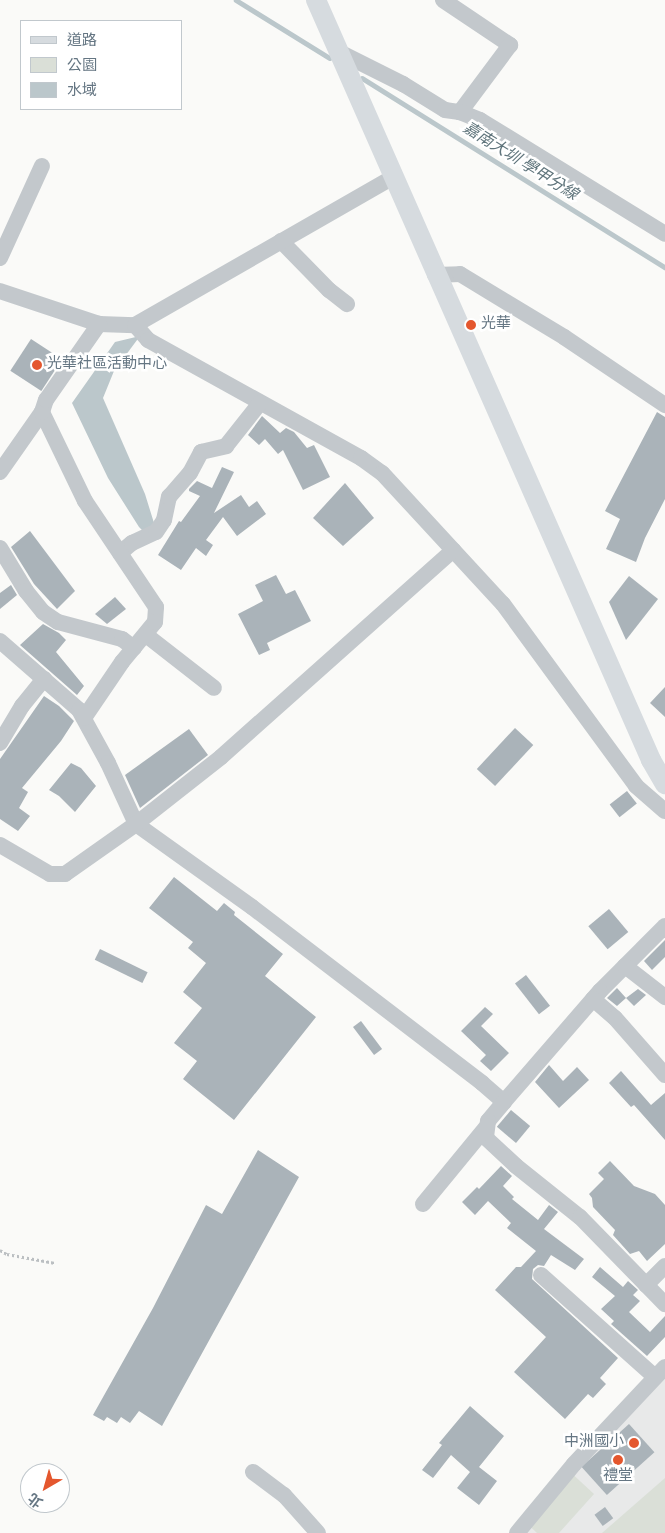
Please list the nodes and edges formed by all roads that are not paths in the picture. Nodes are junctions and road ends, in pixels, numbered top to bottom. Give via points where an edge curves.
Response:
1 (316, 0) edge
2 (443, 0) edge
3 (339, 52) junction
4 (460, 112) junction
5 (42, 166) dead end
6 (393, 177) junction
7 (665, 234) edge
8 (281, 241) junction
9 (0, 258) edge
10 (436, 274) junction
11 (0, 291) edge
12 (347, 304) dead end
13 (99, 324) junction
14 (135, 325) junction
15 (260, 403) junction
16 (665, 406) edge
17 (42, 412) junction
18 (3, 461) edge
19 (0, 548) edge
20 (453, 550) junction
21 (120, 553) junction
22 (146, 635) junction
23 (0, 641) edge
24 (134, 648) junction
25 (44, 679) junction
26 (214, 688) dead end
27 (84, 718) junction
28 (0, 742) edge
29 (665, 784) edge
30 (665, 811) edge
31 (136, 824) junction
32 (0, 844) edge
33 (665, 926) edge
34 (625, 966) junction
35 (665, 997) edge
36 (593, 999) junction
37 (665, 1075) edge
38 (504, 1102) junction
39 (487, 1126) junction
40 (423, 1204) dead end
41 (665, 1266) edge
42 (541, 1275) dead end
43 (646, 1285) junction
44 (665, 1304) edge
45 (660, 1372) edge
46 (253, 1472) dead end
47 (318, 1533) edge
48 (517, 1533) edge

1 - 3 main road
2 - 4 street via 510,45
3 - 4 street via 403,84 445,110
3 - 6 main road
4 - 7 street via 480,120
5 - 9 street
6 - 8 street
6 - 10 main road
8 - 12 street
8 - 14 street
10 - 16 street via 460,274 564,337
10 - 29 main road via 647,751
11 - 13 street
13 - 14 street
13 - 17 street via 46,400
14 - 15 street via 148,340
15 - 20 street via 361,458 382,473
15 - 21 street via 226,446 201,452 190,473 169,497 164,520 156,532 132,543
17 - 18 street
17 - 21 street via 85,501
19 - 24 street via 43,612 58,622 122,639
20 - 30 street via 503,604 636,786
20 - 31 street via 221,757
21 - 22 street via 156,607 155,622
22 - 24 street
22 - 26 street
23 - 25 street
24 - 27 street
25 - 27 street
25 - 28 street via 22,706
27 - 31 street
31 - 32 street via 65,874 50,874
31 - 38 street via 252,907
33 - 34 street
34 - 35 street
34 - 36 street
36 - 37 street via 615,1018
36 - 38 street
38 - 39 street
39 - 40 street
39 - 43 street via 486,1138 580,1217
41 - 43 street
42 - 45 street
43 - 44 street
45 - 48 street via 574,1464
46 - 47 street via 284,1495

